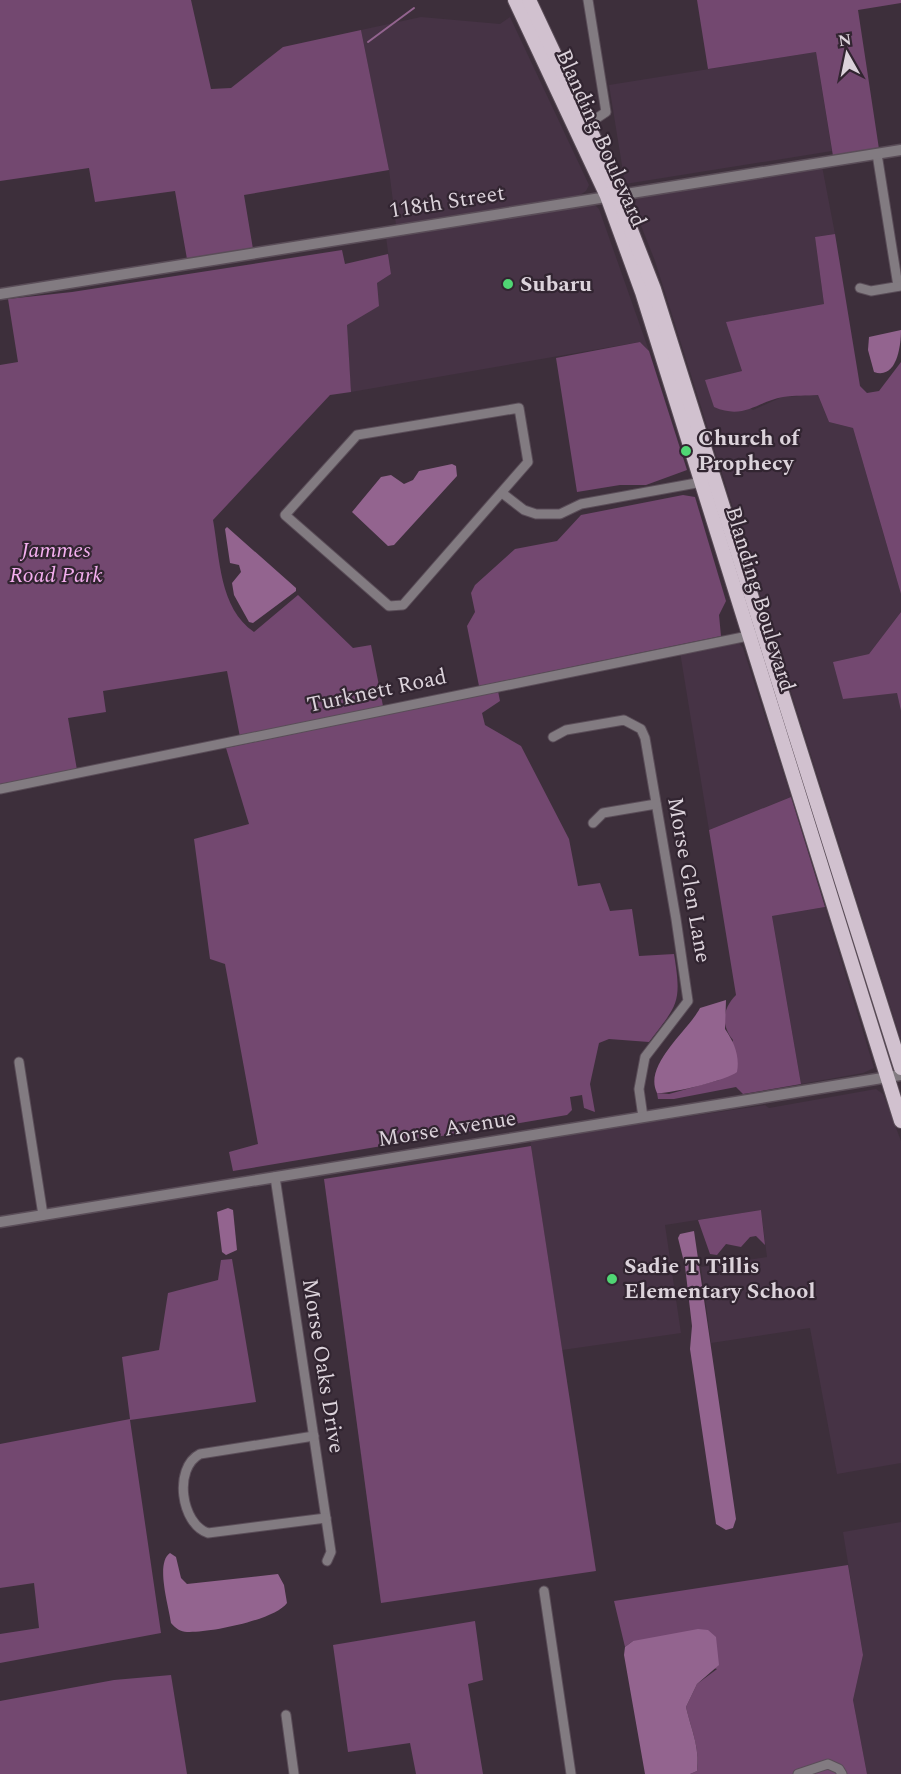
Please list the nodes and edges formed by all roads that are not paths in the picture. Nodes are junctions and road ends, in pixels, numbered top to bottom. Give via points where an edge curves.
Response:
1 (515, 0) edge
2 (529, 0) edge
3 (588, 0) edge
4 (566, 91) junction
5 (588, 124) junction
6 (901, 150) edge
7 (877, 154) junction
8 (613, 195) junction
9 (899, 286) edge
10 (860, 288) dead end
11 (0, 294) edge
12 (664, 340) junction
13 (693, 453) junction
14 (702, 482) junction
15 (716, 483) junction
16 (502, 493) junction
17 (725, 513) junction
18 (756, 635) junction
19 (553, 737) dead end
20 (810, 779) junction
21 (795, 784) junction
22 (0, 789) edge
23 (656, 804) junction
24 (593, 823) dead end
25 (856, 927) junction
26 (841, 931) junction
27 (19, 1062) dead end
28 (901, 1068) edge
29 (894, 1076) edge
30 (643, 1117) junction
31 (901, 1121) edge
32 (275, 1177) junction
33 (44, 1215) junction
34 (0, 1222) edge
35 (314, 1436) junction
36 (326, 1518) junction
37 (327, 1561) dead end
38 (544, 1591) dead end
39 (286, 1715) dead end
40 (840, 1771) edge
41 (294, 1774) edge
42 (571, 1774) edge
43 (798, 1774) edge

1 - 4 main road, Blanding Boulevard
2 - 4 main road, Blanding Boulevard
3 - 5 street via 606,112
4 - 5 main road, Blanding Boulevard
4 - 8 main road, Blanding Boulevard
5 - 8 main road, Blanding Boulevard
6 - 7 street, 118th Street
7 - 8 street, 118th Street
7 - 9 street
8 - 11 street, 118th Street
8 - 12 main road, Blanding Boulevard
9 - 10 street via 871,291
12 - 13 main road, Blanding Boulevard
12 - 15 main road, Blanding Boulevard
13 - 14 main road, Blanding Boulevard
13 - 15 main road via 706,475
14 - 16 street via 581,504 560,514 524,510
14 - 17 main road
14 - 18 main road, Blanding Boulevard
15 - 17 main road, Blanding Boulevard
16 - 16 street via 403,605 396,607 389,606 285,515 357,435 519,408 528,462
17 - 18 main road, Blanding Boulevard
18 - 20 main road, Blanding Boulevard
18 - 21 main road, Blanding Boulevard
18 - 22 street, Turknett Road
19 - 23 street, Morse Glen Lane via 566,730 615,720 634,723 645,738
20 - 21 main road
20 - 25 main road, Blanding Boulevard
21 - 26 main road, Blanding Boulevard
23 - 24 street via 603,813
23 - 30 street, Morse Glen Lane via 688,1001 645,1057 639,1089
25 - 26 main road
25 - 28 main road, Blanding Boulevard
26 - 29 main road, Blanding Boulevard
27 - 33 street
29 - 30 street, Morse Avenue
29 - 31 main road, Blanding Boulevard
30 - 32 street, Morse Avenue
32 - 33 street, Morse Avenue
32 - 35 street, Morse Oaks Drive
33 - 34 street, Morse Avenue
35 - 36 street, Morse Oaks Drive
35 - 36 street via 195,1456 183,1475 188,1514 197,1528 214,1534
36 - 37 street, Morse Oaks Drive via 331,1551
38 - 42 street
39 - 41 street
40 - 43 street via 822,1764

